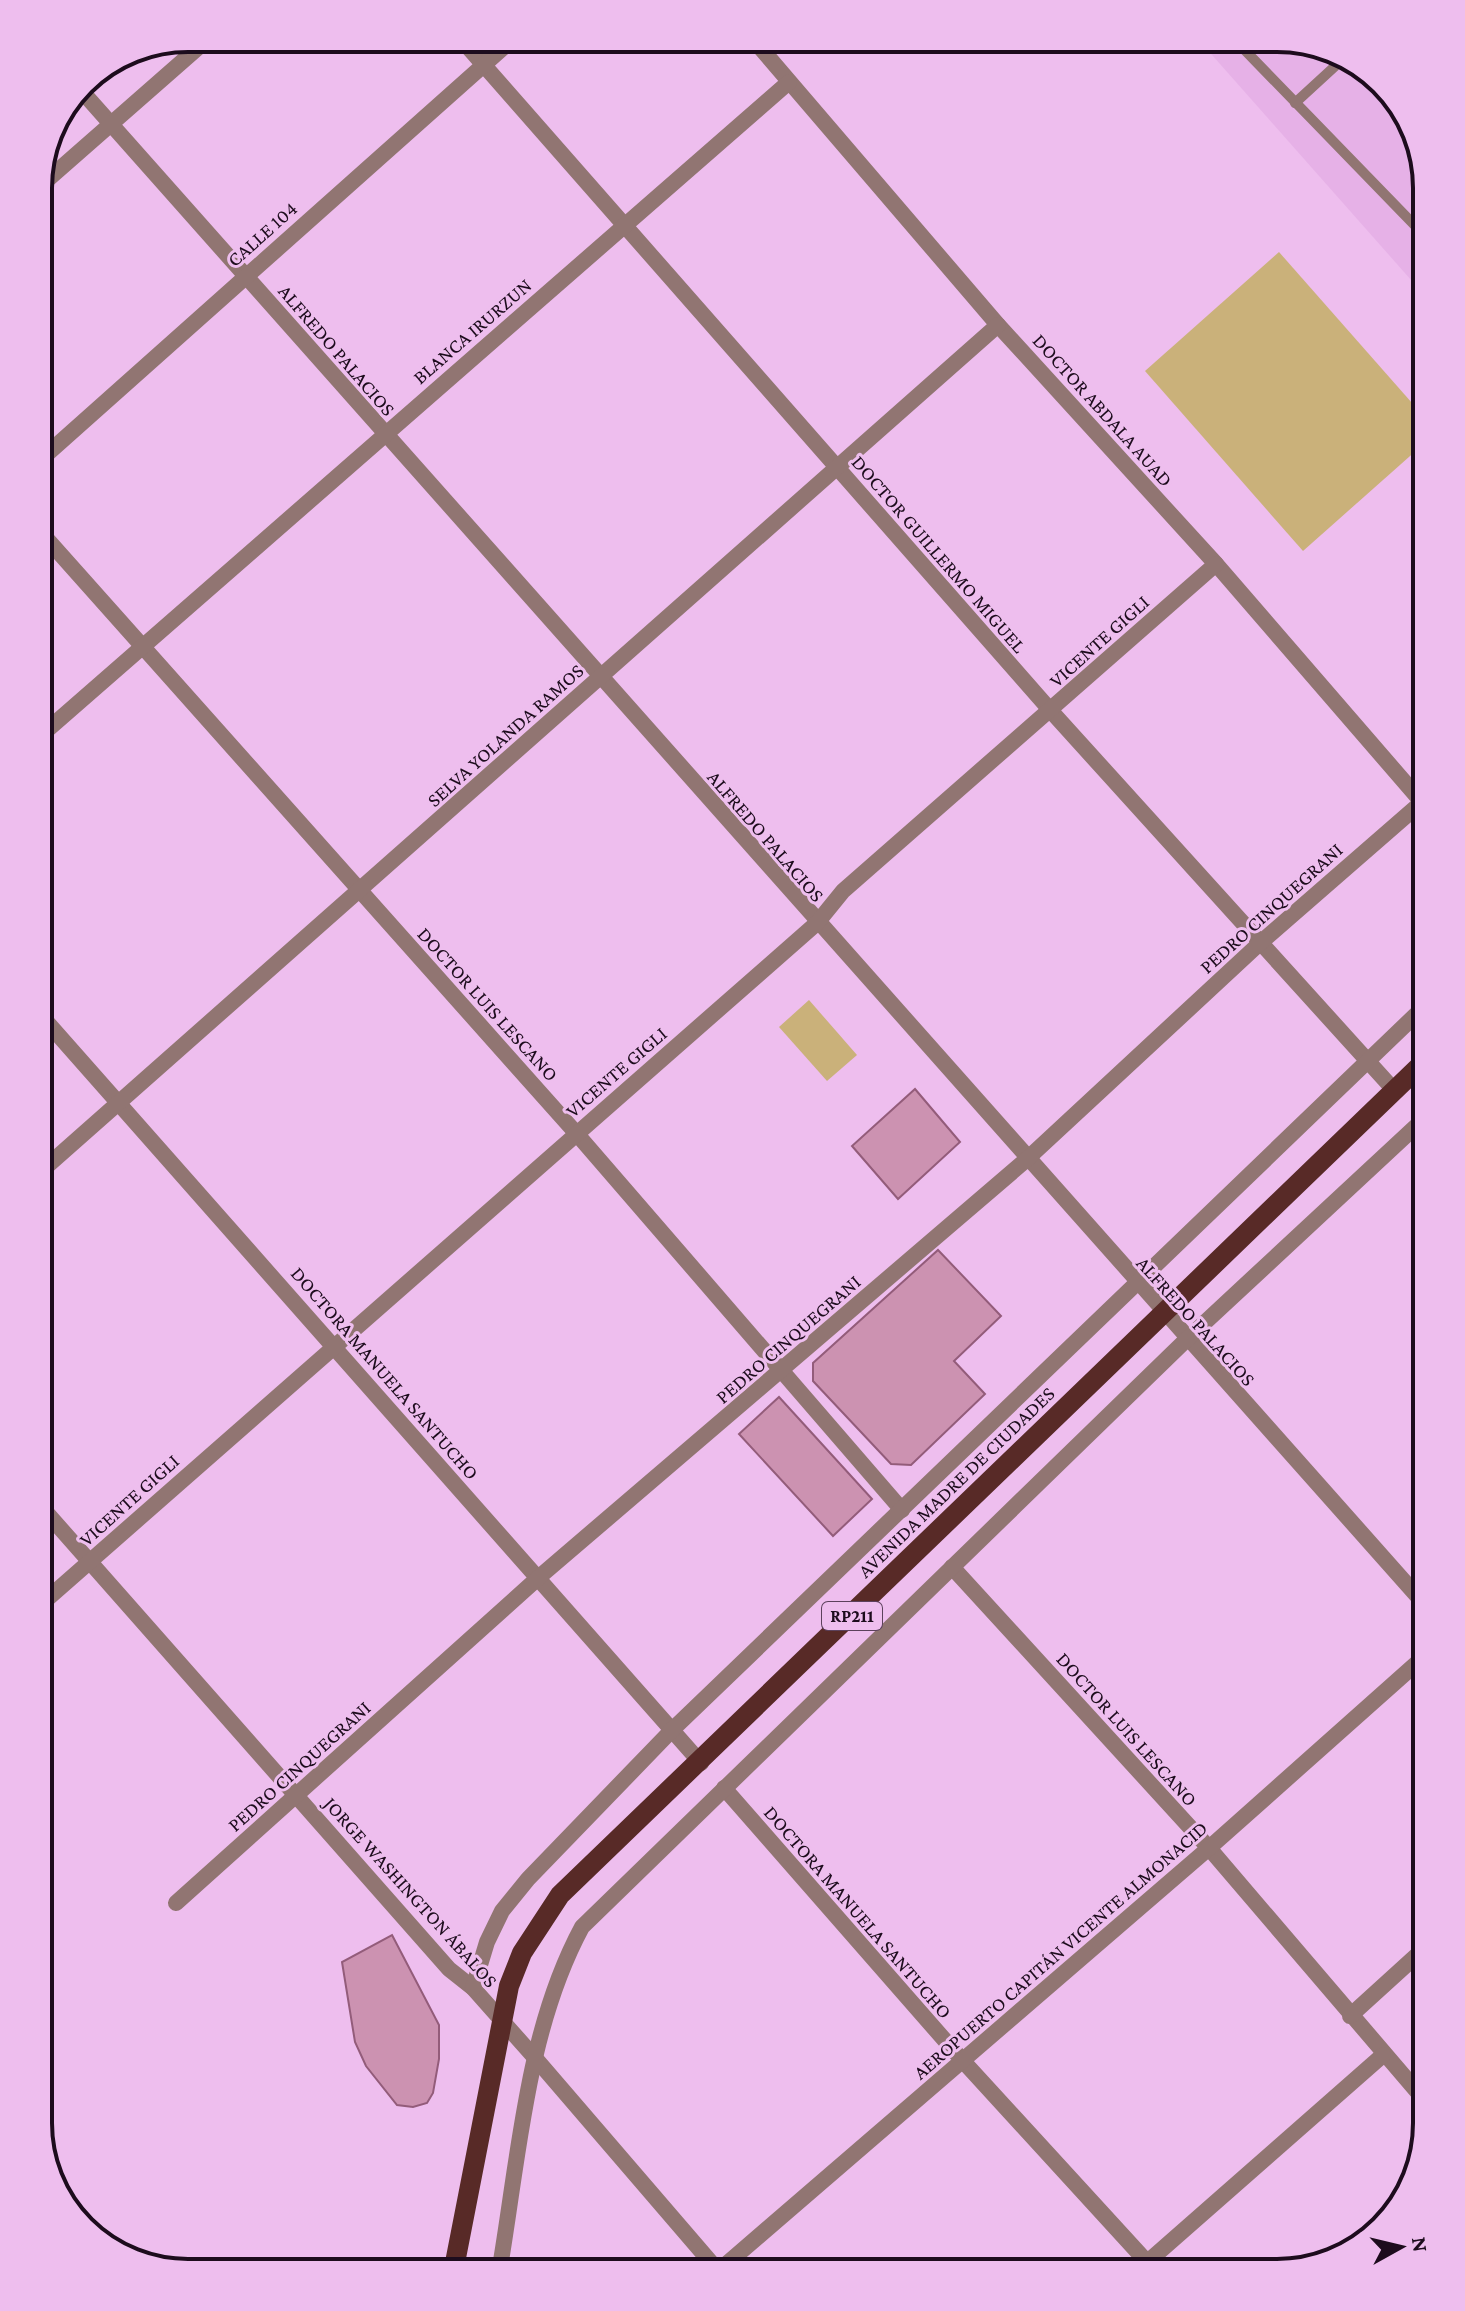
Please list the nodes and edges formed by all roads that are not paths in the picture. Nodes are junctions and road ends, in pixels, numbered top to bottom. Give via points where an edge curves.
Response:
1 (193, 52) edge
2 (472, 52) edge
3 (497, 52) edge
4 (764, 52) edge
5 (1246, 52) edge
6 (483, 64) junction
7 (1336, 65) edge
8 (789, 82) junction
9 (87, 97) edge
10 (1295, 103) junction
11 (111, 124) junction
12 (53, 175) edge
13 (623, 224) junction
14 (1413, 224) edge
15 (245, 276) junction
16 (998, 325) junction
17 (384, 434) junction
18 (52, 449) edge
19 (837, 468) junction
20 (52, 545) edge
21 (1216, 564) junction
22 (143, 646) junction
23 (600, 677) junction
24 (1051, 711) junction
25 (52, 726) edge
26 (1413, 791) edge
27 (1413, 815) edge
28 (360, 890) junction
29 (817, 923) junction
30 (1260, 943) junction
31 (1413, 1018) edge
32 (52, 1028) edge
33 (1368, 1063) junction
34 (1413, 1072) edge
35 (1394, 1090) junction
36 (119, 1103) junction
37 (576, 1133) junction
38 (1413, 1134) edge
39 (1026, 1160) junction
40 (52, 1162) edge
41 (1138, 1285) junction
42 (1163, 1314) junction
43 (1186, 1340) junction
44 (333, 1345) junction
45 (782, 1371) junction
46 (902, 1510) junction
47 (52, 1519) edge
48 (89, 1562) junction
49 (952, 1567) junction
50 (538, 1578) junction
51 (1413, 1591) edge
52 (52, 1595) edge
53 (1413, 1666) edge
54 (672, 1730) junction
55 (701, 1763) junction
56 (724, 1788) junction
57 (296, 1795) junction
58 (1209, 1848) junction
59 (176, 1903) dead end
60 (1413, 1959) edge
61 (473, 1988) junction
62 (1350, 2016) junction
63 (501, 2022) junction
64 (1383, 2055) junction
65 (536, 2059) junction
66 (963, 2061) junction
67 (1413, 2088) edge
68 (456, 2259) edge
69 (501, 2259) edge
70 (707, 2259) edge
71 (733, 2259) edge
72 (1138, 2259) edge
73 (1158, 2259) edge

1 - 11 street
2 - 6 street, DOCTOR GUILLERMO MIGUEL
3 - 6 street, CALLE 104
4 - 8 street, DOCTOR ABDALA AUAD
5 - 10 lane
6 - 13 street, DOCTOR GUILLERMO MIGUEL
6 - 15 street, CALLE 104
7 - 10 lane
8 - 13 street, BLANCA IRURZUN
8 - 16 street, DOCTOR ABDALA AUAD
9 - 11 street, ALFREDO PALACIOS
10 - 14 lane
11 - 12 street
11 - 15 street, ALFREDO PALACIOS
13 - 17 street, BLANCA IRURZUN
13 - 19 street, DOCTOR GUILLERMO MIGUEL
15 - 17 street, ALFREDO PALACIOS
15 - 18 street, CALLE 104
16 - 19 street, SELVA YOLANDA RAMOS
16 - 21 street, DOCTOR ABDALA AUAD
17 - 22 street, BLANCA IRURZUN
17 - 23 street, ALFREDO PALACIOS
19 - 23 street, SELVA YOLANDA RAMOS
19 - 24 street, DOCTOR GUILLERMO MIGUEL
20 - 22 street, DOCTOR LUIS LESCANO
21 - 24 street, VICENTE GIGLI
21 - 26 street, DOCTOR ABDALA AUAD
22 - 25 street, BLANCA IRURZUN
22 - 28 street, DOCTOR LUIS LESCANO
23 - 28 street, SELVA YOLANDA RAMOS
23 - 29 street, ALFREDO PALACIOS
24 - 29 street, VICENTE GIGLI via 843,891
24 - 30 street, DOCTOR GUILLERMO MIGUEL
27 - 30 street, PEDRO CINQUEGRANI
28 - 36 street, SELVA YOLANDA RAMOS
28 - 37 street, DOCTOR LUIS LESCANO
29 - 37 street, VICENTE GIGLI
29 - 39 street, ALFREDO PALACIOS
30 - 33 street, DOCTOR GUILLERMO MIGUEL
30 - 39 street, PEDRO CINQUEGRANI
31 - 33 street
32 - 36 street, DOCTORA MANUELA SANTUCHO
33 - 35 street, DOCTOR GUILLERMO MIGUEL
33 - 41 street
34 - 35 main road, AVENIDA MADRE DE CIUDADES / RP211
35 - 42 main road, AVENIDA MADRE DE CIUDADES / RP211
36 - 40 street, SELVA YOLANDA RAMOS
36 - 44 street, DOCTORA MANUELA SANTUCHO
37 - 44 street, VICENTE GIGLI
37 - 45 street, DOCTOR LUIS LESCANO
38 - 43 street
39 - 41 street, ALFREDO PALACIOS
39 - 45 street, PEDRO CINQUEGRANI
41 - 42 street, ALFREDO PALACIOS
41 - 46 street
42 - 43 street, ALFREDO PALACIOS
42 - 55 main road, AVENIDA MADRE DE CIUDADES / RP211
43 - 49 street
43 - 51 street, ALFREDO PALACIOS
44 - 48 street, VICENTE GIGLI
44 - 50 street, DOCTORA MANUELA SANTUCHO
45 - 46 street, DOCTOR LUIS LESCANO
45 - 50 street, PEDRO CINQUEGRANI
46 - 54 street
47 - 48 street, JORGE WASHINGTON ÁBALOS
48 - 52 street, VICENTE GIGLI
48 - 57 street, JORGE WASHINGTON ÁBALOS
49 - 56 street
49 - 58 street, DOCTOR LUIS LESCANO
50 - 54 street, DOCTORA MANUELA SANTUCHO
50 - 57 street, PEDRO CINQUEGRANI
53 - 58 street, AEROPUERTO CAPITÁN VICENTE ALMONACID
54 - 55 street, DOCTORA MANUELA SANTUCHO
54 - 61 street via 502,1911
55 - 63 main road, AVENIDA MADRE DE CIUDADES / RP211 via 543,1915 509,1986
56 - 65 street via 582,1927 554,1987
56 - 66 street, DOCTORA MANUELA SANTUCHO
57 - 59 street, PEDRO CINQUEGRANI
57 - 61 street, JORGE WASHINGTON ÁBALOS via 449,1969
58 - 62 street, DOCTOR LUIS LESCANO
58 - 66 street, AEROPUERTO CAPITÁN VICENTE ALMONACID
60 - 62 street
61 - 63 street, JORGE WASHINGTON ÁBALOS
62 - 64 street, DOCTOR LUIS LESCANO
63 - 65 street, JORGE WASHINGTON ÁBALOS
63 - 68 main road, AVENIDA MADRE DE CIUDADES / RP211
64 - 67 street, DOCTOR LUIS LESCANO
64 - 73 street
65 - 69 street
65 - 70 street, JORGE WASHINGTON ÁBALOS
66 - 71 street, AEROPUERTO CAPITÁN VICENTE ALMONACID
66 - 72 street, DOCTORA MANUELA SANTUCHO

